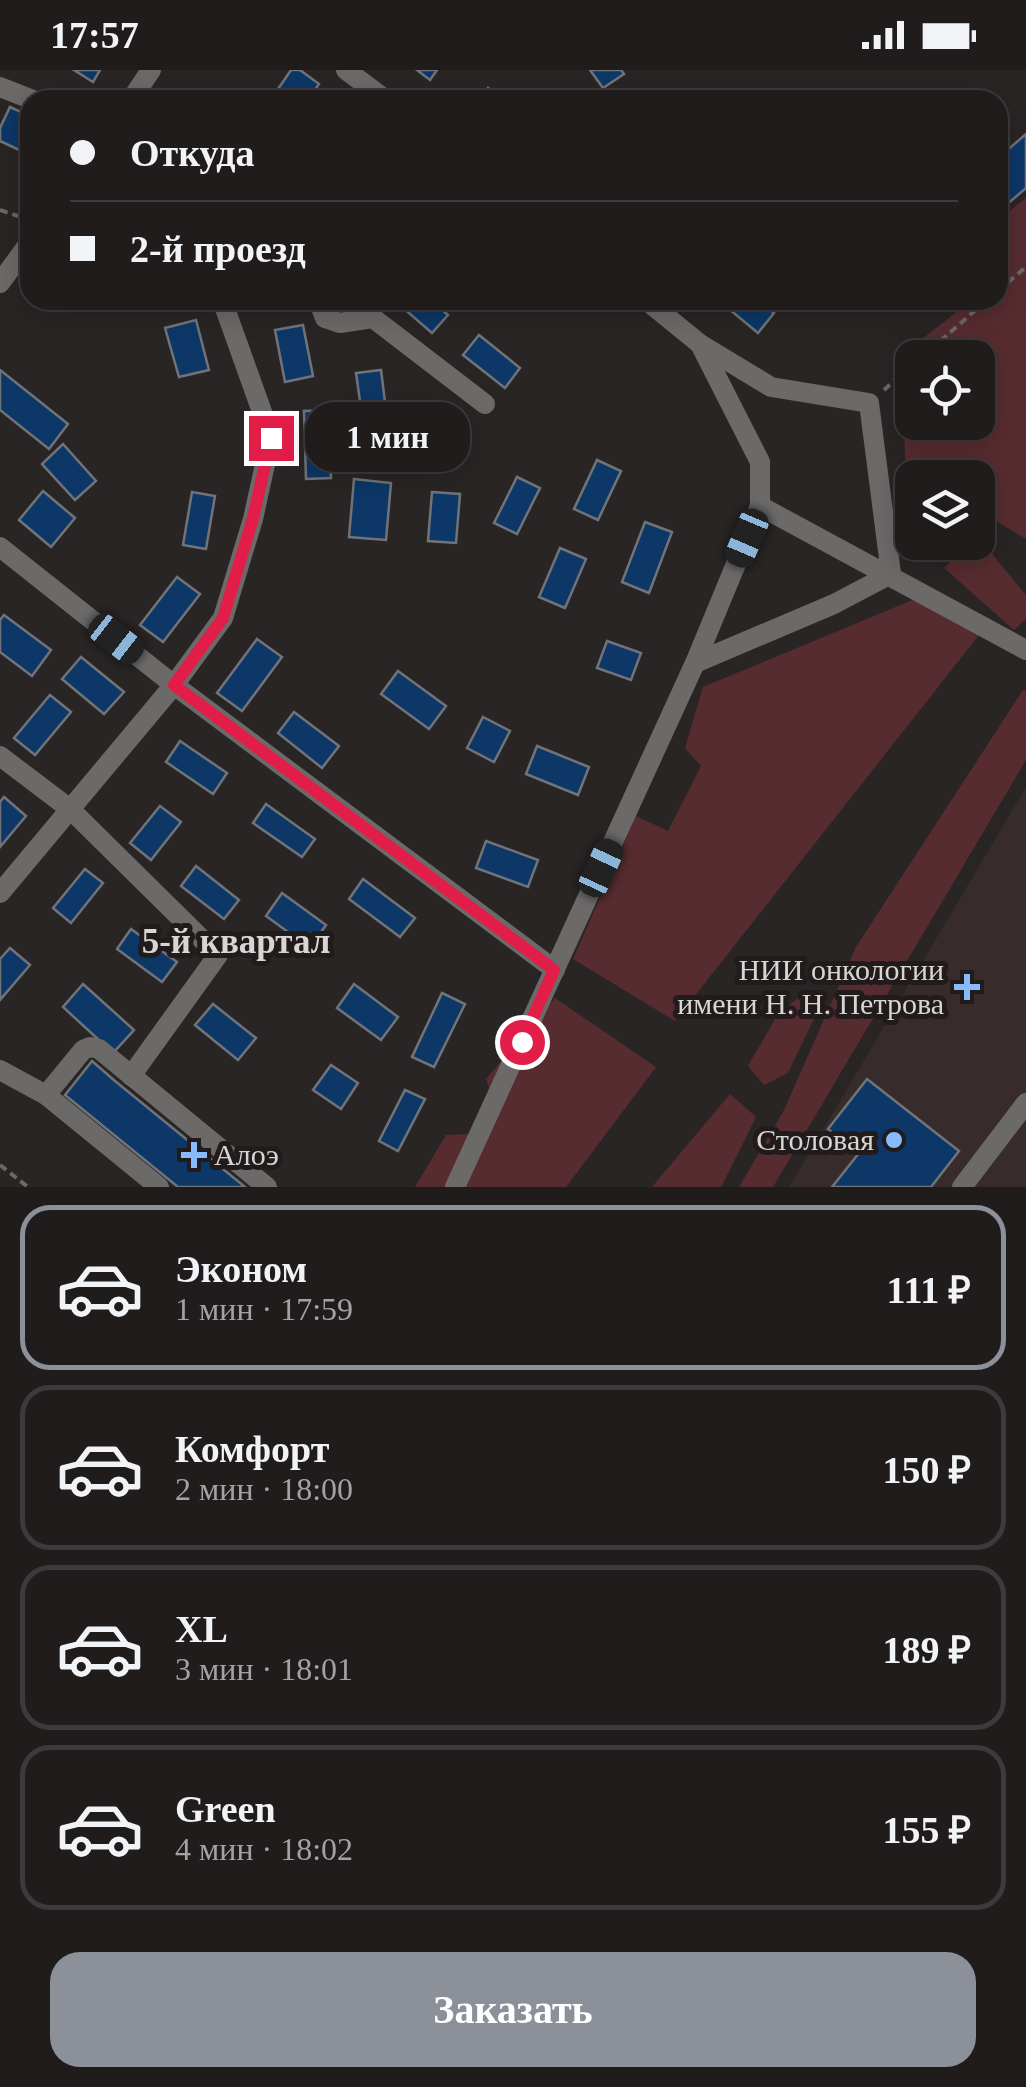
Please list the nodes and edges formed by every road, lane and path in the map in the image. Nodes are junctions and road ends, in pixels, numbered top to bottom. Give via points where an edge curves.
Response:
1 (346, 70) edge
2 (373, 90) edge
3 (20, 256) edge
4 (0, 283) edge
5 (226, 310) edge
6 (322, 310) edge
7 (658, 310) edge
8 (976, 310) edge
9 (942, 340) edge
10 (700, 344) junction
11 (895, 379) edge
12 (868, 402) junction
13 (485, 404) dead end
14 (760, 506) junction
15 (0, 547) edge
16 (891, 574) junction
17 (1026, 650) edge
18 (695, 663) junction
19 (174, 685) junction
20 (0, 756) edge
21 (70, 809) junction
22 (0, 893) edge
23 (554, 970) junction
24 (0, 1070) edge
25 (132, 1076) junction
26 (46, 1094) junction
27 (1026, 1104) edge
28 (0, 1165) edge
29 (28, 1187) edge
30 (159, 1187) edge
31 (267, 1187) edge
32 (456, 1187) edge
33 (962, 1187) edge

1 - 2 street
3 - 4 street
5 - 19 street via 271,438 223,618
6 - 13 street via 340,323 373,318
7 - 10 street
8 - 9 path
10 - 12 street via 771,387
10 - 14 street via 760,462
11 - 12 path
12 - 16 street
14 - 16 street
14 - 18 street
15 - 19 street
16 - 17 street
16 - 18 street
18 - 23 street
19 - 21 street
19 - 23 street
20 - 21 street
21 - 22 street
21 - 25 street via 218,956
23 - 32 street
24 - 26 street
25 - 26 street via 90,1046
25 - 31 street
26 - 30 street
27 - 33 street
28 - 29 path

